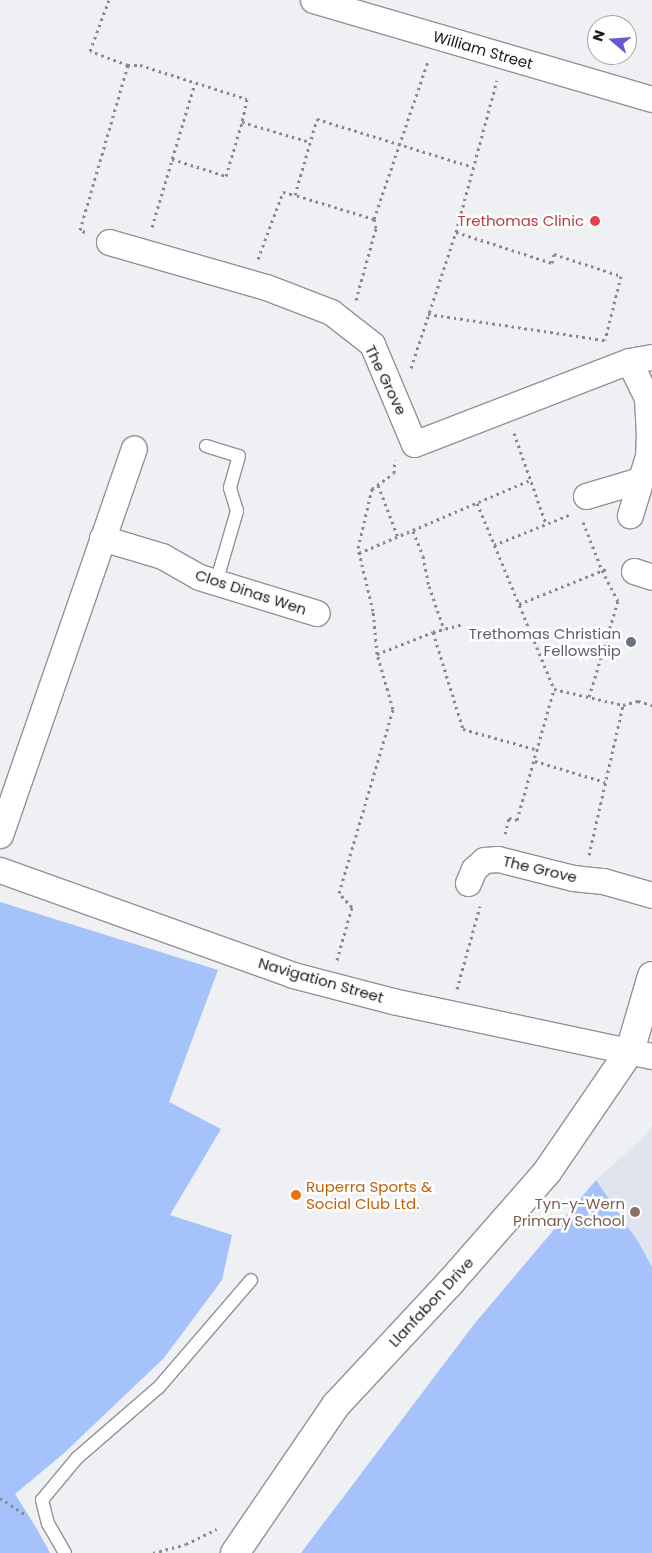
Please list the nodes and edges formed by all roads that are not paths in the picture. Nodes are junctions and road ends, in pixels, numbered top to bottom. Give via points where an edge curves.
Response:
1 (313, 0) edge
2 (652, 99) edge
3 (109, 242) road end
4 (632, 353) edge
5 (206, 446) dead end
6 (134, 449) dead end
7 (640, 480) junction
8 (578, 505) road end
9 (630, 515) dead end
10 (102, 538) junction
11 (216, 582) junction
12 (317, 613) dead end
13 (0, 835) edge
14 (0, 870) edge
15 (475, 892) road end
16 (652, 895) edge
17 (652, 976) edge
18 (641, 1054) edge
19 (251, 1280) dead end
20 (64, 1553) edge
21 (235, 1553) edge

1 - 2 street, William Street
3 - 4 street, The Grove via 260,286 331,312 372,344 414,444 506,409
4 - 7 street via 647,398 648,456
5 - 11 lane via 239,456 230,488 237,510
6 - 10 street
7 - 8 street
7 - 9 street
10 - 11 street, Clos Dinas Wen via 162,556 199,577
10 - 13 street
11 - 12 street, Clos Dinas Wen
14 - 18 street, Navigation Street via 293,975
15 - 16 street, The Grove via 474,868 484,860 498,859 582,879 603,880
17 - 18 street, Llanfabon Drive
18 - 21 street, Llanfabon Drive via 547,1172 449,1284 336,1405
19 - 20 lane via 159,1387 77,1458 42,1500 48,1524

